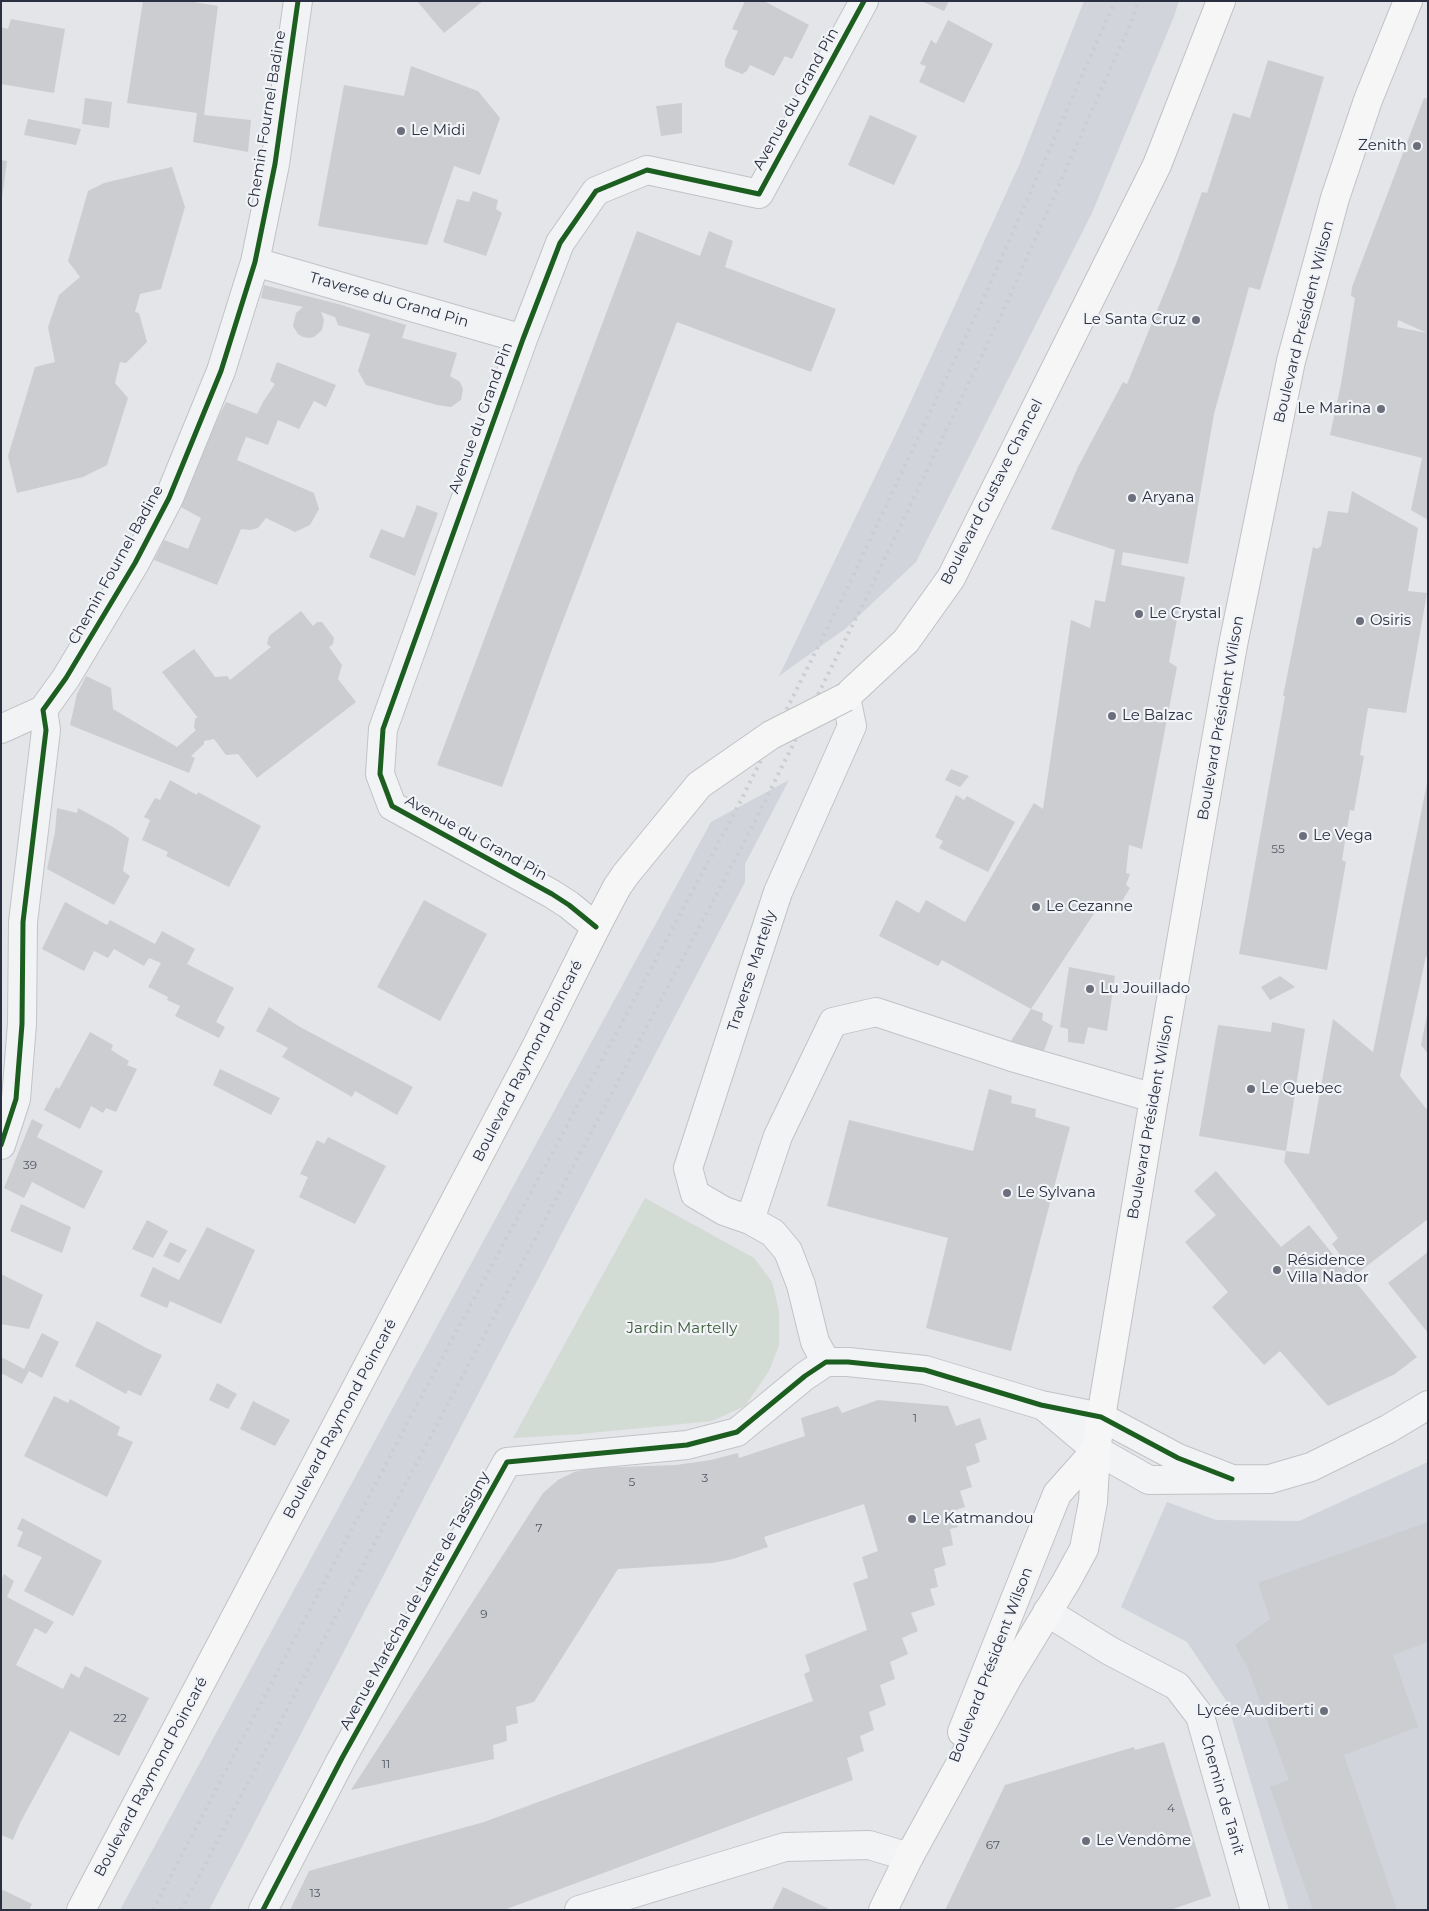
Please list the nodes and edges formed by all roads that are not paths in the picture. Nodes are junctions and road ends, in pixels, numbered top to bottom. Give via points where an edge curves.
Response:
1 (298, 1) edge
2 (864, 1) edge
3 (1221, 1) edge
4 (1408, 1) edge
5 (255, 262) junction
6 (523, 339) junction
7 (846, 697) junction
8 (43, 710) junction
9 (1, 729) edge
10 (596, 927) junction
11 (1154, 1098) junction
12 (1, 1145) edge
13 (750, 1220) junction
14 (826, 1362) junction
15 (1041, 1404) junction
16 (1428, 1405) edge
17 (1101, 1417) junction
18 (1096, 1450) junction
19 (1232, 1479) junction
20 (1033, 1558) junction
21 (1047, 1612) junction
22 (941, 1800) junction
23 (909, 1857) junction
24 (81, 1910) edge
25 (263, 1910) edge
26 (579, 1910) edge
27 (883, 1910) edge
28 (1255, 1910) edge

1 - 5 street, Chemin Fournel Badine via 275,164
2 - 6 street, Avenue du Grand Pin via 759,194 647,170 596,191 560,243
3 - 7 main road, Boulevard Gustave Chancel via 1157,164 951,578 906,641
4 - 11 main road, Boulevard Président Wilson via 1368,100 1335,198 1291,361 1232,654
5 - 6 street, Traverse du Grand Pin
5 - 8 street, Chemin Fournel Badine via 221,371 169,498 130,571 66,678
6 - 10 street, Avenue du Grand Pin via 382,729 380,774 392,806 569,904
7 - 10 main road, Boulevard Gustave Chancel, bridge via 771,735 700,785 626,874
7 - 13 street, Traverse Martelly via 852,726 778,892 688,1168 695,1194 724,1212
8 - 9 street
8 - 12 street via 46,730 22,922 22,1024 16,1099
10 - 24 main road, Boulevard Raymond Poincaré via 535,1049
11 - 13 street via 1012,1057 876,1012 833,1022 778,1136
11 - 17 main road, Boulevard Président Wilson
13 - 14 street, Traverse Martelly via 773,1233 788,1251 801,1284 815,1342
14 - 15 street via 925,1370
14 - 25 street, Avenue Maréchal de Lattre de Tassigny via 737,1432 687,1444 507,1462 342,1758
15 - 17 street
15 - 18 street
16 - 19 street via 1311,1467 1270,1479
17 - 18 main road, Boulevard Président Wilson
17 - 19 street via 1178,1458
18 - 19 street via 1149,1480
18 - 20 main road, Boulevard Président Wilson via 1058,1494
18 - 21 main road, Boulevard Président Wilson via 1093,1502 1084,1549
20 - 21 main road, Boulevard Président Wilson via 1037,1593
20 - 22 main road, Boulevard Président Wilson via 962,1732
21 - 22 main road, Boulevard Président Wilson
21 - 28 street, Chemin de Tanit via 1110,1652 1177,1686 1200,1716
22 - 23 main road, Boulevard Président Wilson
23 - 26 street via 869,1845 785,1847
23 - 27 main road, Boulevard Président Wilson

